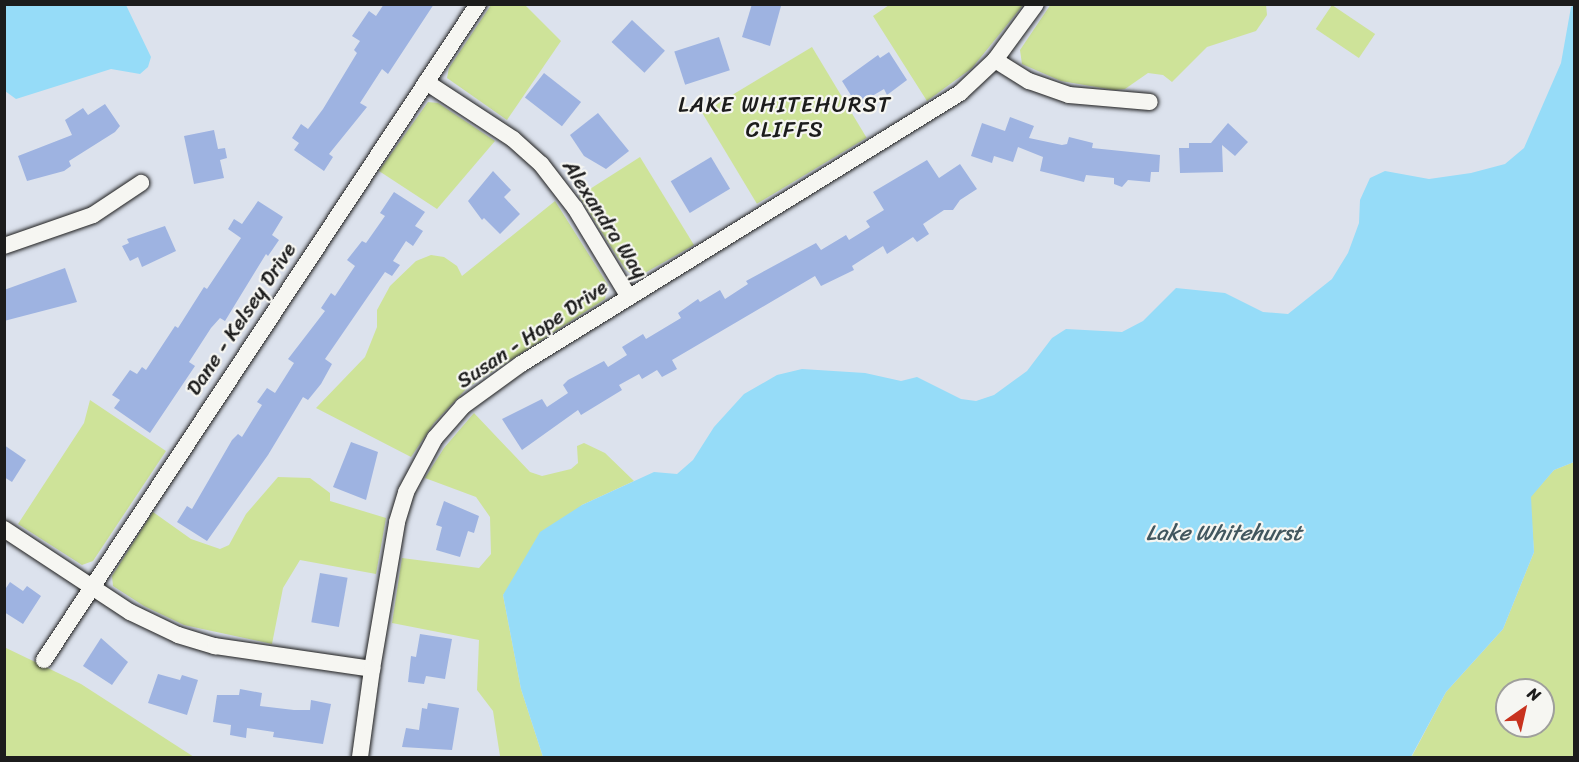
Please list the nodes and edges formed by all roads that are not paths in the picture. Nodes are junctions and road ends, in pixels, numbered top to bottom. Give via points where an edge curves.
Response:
1 (478, 4) edge
2 (1036, 4) edge
3 (995, 60) junction
4 (426, 82) junction
5 (1150, 102) dead end
6 (141, 183) dead end
7 (4, 246) edge
8 (629, 297) junction
9 (4, 529) edge
10 (91, 586) junction
11 (44, 660) dead end
12 (372, 669) junction
13 (360, 757) edge

1 - 4 street, Dane - Kelsey Drive
2 - 3 street, Susan - Hope Drive
3 - 5 street via 1029,81 1068,95
3 - 8 street, Susan - Hope Drive via 948,101
4 - 8 street, Alexandra Way via 513,139 541,164 575,208
4 - 10 street, Dane - Kelsey Drive
6 - 7 street via 93,215
8 - 12 street, Susan - Hope Drive via 484,389 435,438 412,477 397,522
9 - 10 street
10 - 11 street, Dane - Kelsey Drive
10 - 12 street via 153,625 193,640
12 - 13 street, Susan - Hope Drive

